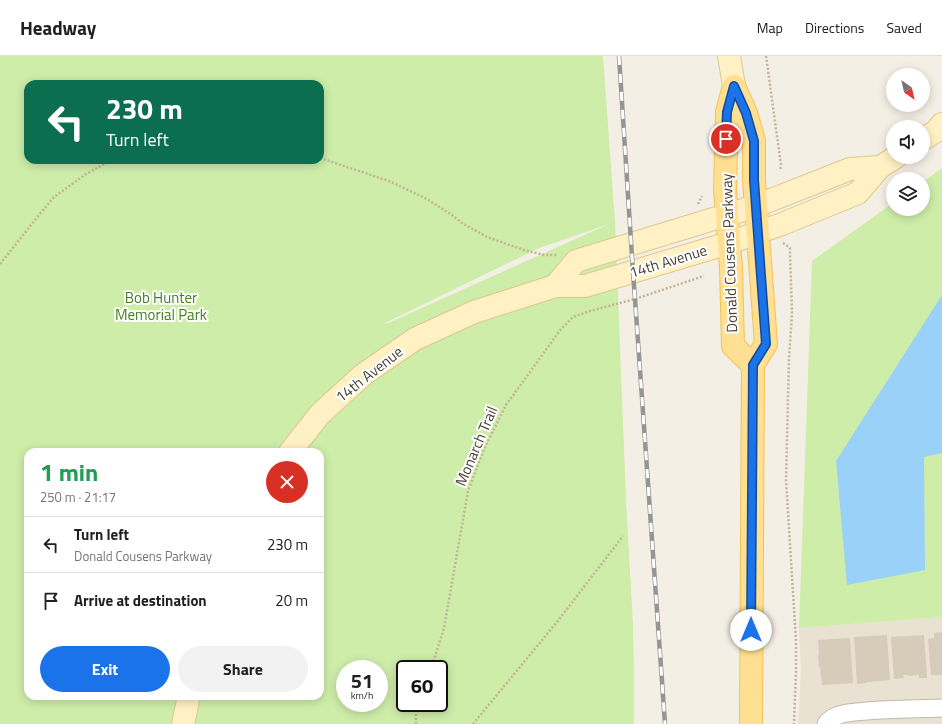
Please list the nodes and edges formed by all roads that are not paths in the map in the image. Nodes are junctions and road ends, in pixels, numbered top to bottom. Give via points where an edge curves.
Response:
1 (729, 56) edge
2 (734, 86) junction
3 (942, 124) edge
4 (930, 135) edge
5 (886, 162) edge
6 (886, 164) edge
7 (756, 206) junction
8 (727, 215) junction
9 (758, 233) junction
10 (729, 243) junction
11 (555, 286) junction
12 (753, 365) junction
13 (293, 448) edge
14 (188, 700) edge
15 (942, 708) edge
16 (183, 724) edge
17 (751, 724) edge
18 (826, 724) edge

1 - 2 street, Donald Cousens Parkway
2 - 7 main road, Donald Cousens Parkway via 746,113 754,141
2 - 8 main road, Donald Cousens Parkway via 727,112
3 - 4 street
5 - 7 street, 14th Avenue via 850,169
6 - 9 street, 14th Avenue via 858,193
7 - 8 street, 14th Avenue
7 - 9 main road, Donald Cousens Parkway
8 - 10 main road, Donald Cousens Parkway
8 - 11 street, 14th Avenue via 576,261
9 - 10 street, 14th Avenue
9 - 12 main road, Donald Cousens Parkway via 766,344
10 - 11 street, 14th Avenue via 585,286
10 - 12 main road, Donald Cousens Parkway via 733,346
11 - 13 street, 14th Avenue via 474,312 415,339 364,374 320,414
12 - 17 main road
14 - 16 street
15 - 18 street via 849,713 834,717

